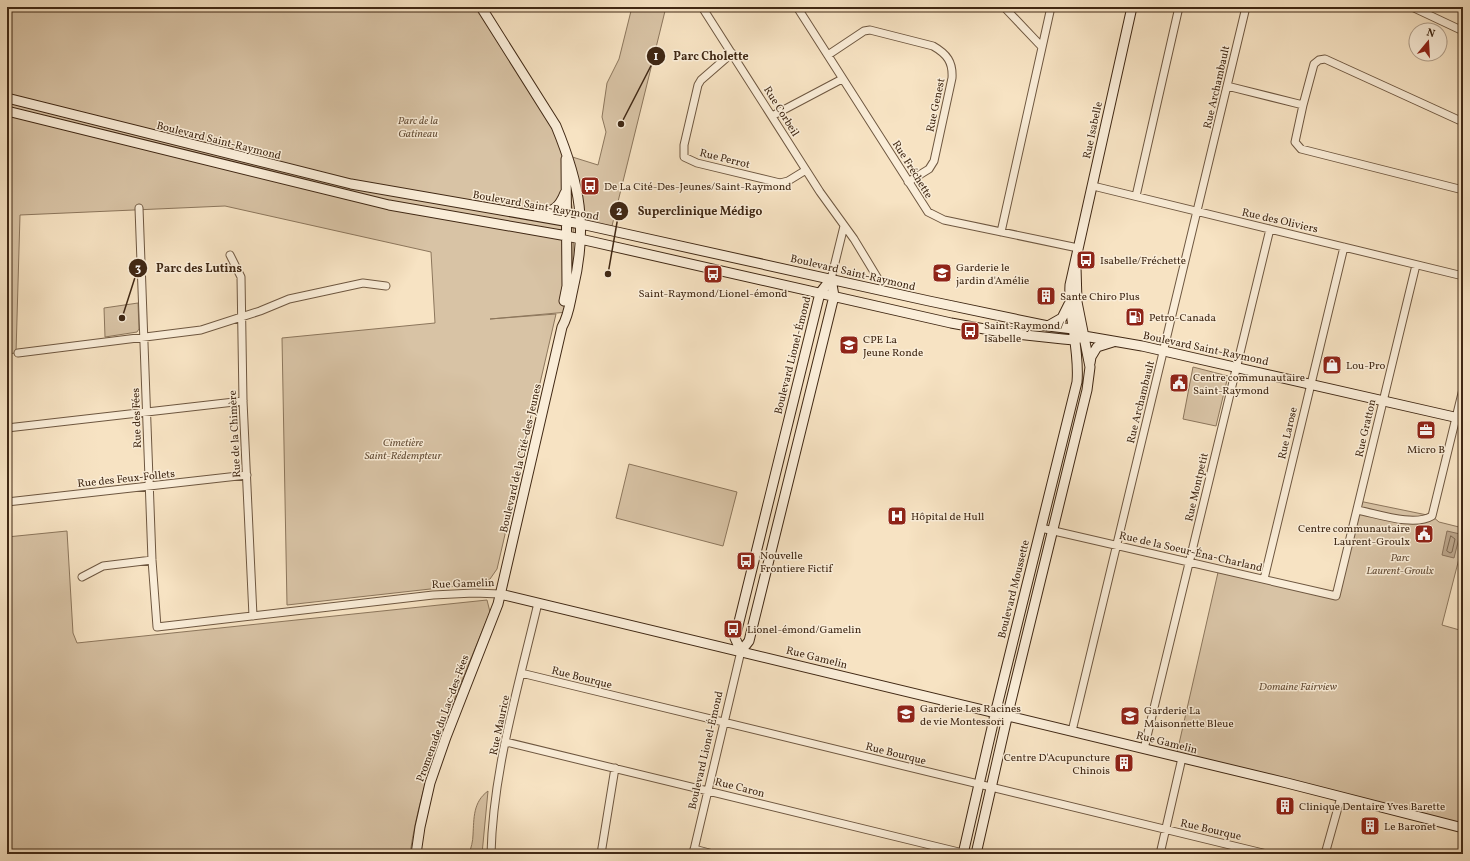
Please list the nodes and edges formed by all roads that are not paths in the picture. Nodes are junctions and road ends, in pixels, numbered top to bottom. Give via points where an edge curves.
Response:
1 (481, 7) edge
2 (702, 7) edge
3 (797, 7) edge
4 (1004, 7) edge
5 (1051, 7) edge
6 (1132, 7) edge
7 (1179, 7) edge
8 (1246, 7) edge
9 (1412, 7) edge
10 (1461, 7) edge
11 (1463, 13) edge
12 (1463, 31) edge
13 (1042, 47) junction
14 (732, 53) junction
15 (828, 55) junction
16 (842, 79) junction
17 (1227, 86) junction
18 (7, 98) edge
19 (1303, 106) junction
20 (7, 111) edge
21 (772, 116) junction
22 (1463, 122) edge
23 (566, 155) junction
24 (806, 170) junction
25 (908, 182) junction
26 (1092, 186) junction
27 (566, 190) junction
28 (1463, 190) edge
29 (1136, 196) junction
30 (139, 208) dead end
31 (1197, 211) junction
32 (524, 213) junction
33 (568, 221) junction
34 (581, 224) junction
35 (844, 226) junction
36 (1270, 229) junction
37 (1001, 232) junction
38 (567, 236) junction
39 (581, 240) junction
40 (1344, 247) junction
41 (1078, 248) junction
42 (230, 255) dead end
43 (1076, 258) junction
44 (1416, 265) junction
45 (1463, 276) edge
46 (877, 277) dead end
47 (831, 279) junction
48 (386, 286) dead end
49 (820, 293) junction
50 (834, 296) junction
51 (1069, 304) junction
52 (242, 317) junction
53 (562, 326) junction
54 (1048, 326) junction
55 (1073, 329) junction
56 (1084, 336) junction
57 (145, 337) junction
58 (1074, 340) junction
59 (1116, 341) junction
60 (1163, 351) junction
61 (18, 354) dead end
62 (1090, 366) junction
63 (1236, 367) junction
64 (1310, 384) junction
65 (1463, 389) edge
66 (1383, 400) junction
67 (243, 401) junction
68 (147, 411) junction
69 (1460, 418) edge
70 (7, 428) edge
71 (247, 475) junction
72 (149, 485) junction
73 (7, 502) edge
74 (1357, 510) junction
75 (1041, 528) junction
76 (1052, 530) junction
77 (1116, 545) junction
78 (152, 560) junction
79 (1190, 562) junction
80 (82, 577) dead end
81 (1264, 579) junction
82 (500, 594) junction
83 (1336, 596) joint
84 (538, 603) junction
85 (252, 616) junction
86 (157, 628) joint
87 (741, 651) junction
88 (521, 673) junction
89 (995, 713) junction
90 (1008, 716) junction
91 (724, 722) junction
92 (1072, 731) junction
93 (506, 742) junction
94 (1144, 749) junction
95 (1182, 758) junction
96 (614, 768) junction
97 (978, 785) junction
98 (991, 788) junction
99 (709, 790) junction
100 (1341, 797) junction
101 (1463, 828) edge
102 (1166, 829) junction
103 (693, 851) edge
104 (965, 853) edge
105 (416, 854) edge
106 (491, 854) edge
107 (601, 854) edge
108 (713, 854) edge
109 (976, 854) edge
110 (1160, 854) edge
111 (1267, 854) edge
112 (1325, 854) edge

1 - 23 street, Boulevard de la Cité-des-Jeunes via 556,126
2 - 14 street, Rue Corbeil
3 - 15 street, Rue Fréchette
4 - 13 street
5 - 13 street
6 - 26 street, Rue Isabelle
7 - 29 street
8 - 17 street, Rue Archambault
9 - 12 street
10 - 11 street
13 - 37 street
14 - 21 street, Rue Corbeil
14 - 24 street, Rue Perrot via 698,85 684,144 684,157 697,163 780,183
15 - 16 street, Rue Fréchette
15 - 25 street, Rue Genest via 864,31 870,30 932,46 940,50 951,62 952,78 934,160 929,169
16 - 21 street
16 - 25 street, Rue Fréchette
17 - 19 street
17 - 31 street, Rue Archambault
18 - 32 street, Boulevard Saint-Raymond via 351,184
19 - 22 street via 1314,64 1325,59
19 - 28 street via 1296,142 1300,150
20 - 38 street, Boulevard Saint-Raymond via 389,205
21 - 24 street, Rue Corbeil
23 - 27 street, Boulevard de la Cité-des-Jeunes
23 - 34 street, Boulevard de la Cité-des-Jeunes via 577,183
24 - 35 street, Rue Corbeil
25 - 37 street, Rue Fréchette via 923,207 933,216
26 - 29 street, Rue des Oliviers
26 - 41 street, Rue Isabelle
27 - 32 street via 560,204 553,210
27 - 33 street, Boulevard de la Cité-des-Jeunes
29 - 31 street, Rue des Oliviers
30 - 57 street, Rue des Fées
31 - 36 street, Rue des Oliviers
31 - 60 street, Rue Archambault
32 - 33 street, Boulevard Saint-Raymond
33 - 34 street, Boulevard Saint-Raymond
33 - 38 street, Boulevard de la Cité-des-Jeunes
34 - 39 street, Boulevard de la Cité-des-Jeunes
34 - 47 street, Boulevard Saint-Raymond
35 - 46 street, Rue Corbeil
35 - 47 street
36 - 40 street, Rue des Oliviers
36 - 63 street, Rue Montpetit
37 - 41 street, Rue Fréchette
38 - 39 street, Boulevard Saint-Raymond
38 - 53 street, Boulevard de la Cité-des-Jeunes via 567,286
39 - 49 street, Boulevard Saint-Raymond
39 - 53 street, Boulevard de la Cité-des-Jeunes via 576,278
40 - 44 street, Rue des Oliviers
40 - 64 street, Rue Larose
41 - 43 street, Rue Isabelle
42 - 52 street, Rue de la Chimère via 242,277
43 - 51 street, Rue Isabelle
43 - 56 street, Rue Isabelle via 1077,302
44 - 45 street, Rue des Oliviers
44 - 66 street, Rue Gratton
47 - 49 street, Boulevard Lionel-Émond
47 - 50 street, Boulevard Lionel-Émond
47 - 54 street, Boulevard Saint-Raymond
48 - 52 street via 363,283 289,300
49 - 50 street, Boulevard Saint-Raymond
49 - 87 street, Boulevard Lionel-Émond via 735,638
50 - 58 street, Boulevard Saint-Raymond via 976,328
50 - 87 street, Boulevard Lionel-Émond via 749,641
51 - 54 street via 1062,318
51 - 55 street, Rue Isabelle
52 - 57 street via 201,330
52 - 67 street, Rue de la Chimère
53 - 82 street, Boulevard de la Cité-des-Jeunes
54 - 55 street, Boulevard Saint-Raymond
55 - 56 street, Boulevard Saint-Raymond
55 - 58 street, Boulevard Moussette
56 - 58 street, Boulevard Saint-Raymond
56 - 59 street, Boulevard Saint-Raymond
56 - 62 street
57 - 61 street
57 - 68 street, Rue des Fées
58 - 75 street, Boulevard Moussette via 1078,367 1077,382
59 - 60 street, Boulevard Saint-Raymond
59 - 62 street via 1097,347 1091,357
60 - 63 street, Boulevard Saint-Raymond
60 - 77 street, Rue Archambault
62 - 76 street
63 - 64 street, Boulevard Saint-Raymond
63 - 79 street, Rue Montpetit
64 - 66 street, Boulevard Saint-Raymond
64 - 81 street, Rue Larose
65 - 69 street
66 - 69 street, Boulevard Saint-Raymond
66 - 74 street, Rue Gratton
67 - 68 street
67 - 71 street, Rue de la Chimère
68 - 70 street
68 - 72 street, Rue des Fées
69 - 74 street via 1432,516 1409,521
71 - 72 street, Rue des Feux-Follets
71 - 85 street, Rue de la Chimère
72 - 73 street, Rue des Feux-Follets
72 - 78 street, Rue des Fées
74 - 83 street, Rue Gratton
75 - 76 street, Rue de la Soeur-Éna-Charland
75 - 89 street, Boulevard Moussette
76 - 77 street, Rue de la Soeur-Éna-Charland
76 - 90 street
77 - 79 street, Rue de la Soeur-Éna-Charland
77 - 92 street, Rue Archambault
78 - 80 street via 102,566
78 - 86 street, Rue des Fées
79 - 81 street, Rue de la Soeur-Éna-Charland
79 - 94 street, Rue Montpetit
81 - 83 street, Rue de la Soeur-Éna-Charland
82 - 84 street, Rue Gamelin
82 - 85 street, Rue Gamelin via 433,595
82 - 105 street, Promenade du Lac-des-Fées via 430,783
84 - 87 street, Rue Gamelin
84 - 88 street, Rue Maurice
85 - 86 street, Rue Gamelin
87 - 89 street, Rue Gamelin
87 - 91 street, Boulevard Lionel-Émond
88 - 91 street, Rue Bourque
88 - 93 street, Rue Maurice
89 - 90 street, Rue Gamelin
89 - 97 street, Boulevard Moussette
90 - 92 street, Rue Gamelin
90 - 98 street
91 - 97 street, Rue Bourque
91 - 99 street, Boulevard Lionel-Émond
92 - 94 street, Rue Gamelin
93 - 96 street, Rue Caron
93 - 106 street, Rue Maurice via 495,800
94 - 95 street, Rue Gamelin
95 - 100 street, Rue Gamelin
95 - 102 street
96 - 99 street, Rue Caron
96 - 107 street
97 - 98 street, Rue Bourque
97 - 104 street, Boulevard Moussette
98 - 102 street, Rue Bourque
98 - 109 street
99 - 103 street, Boulevard Lionel-Émond
99 - 104 street, Rue Caron
100 - 101 street, Rue Gamelin
100 - 112 street
102 - 110 street
102 - 111 street, Rue Bourque
103 - 108 street

